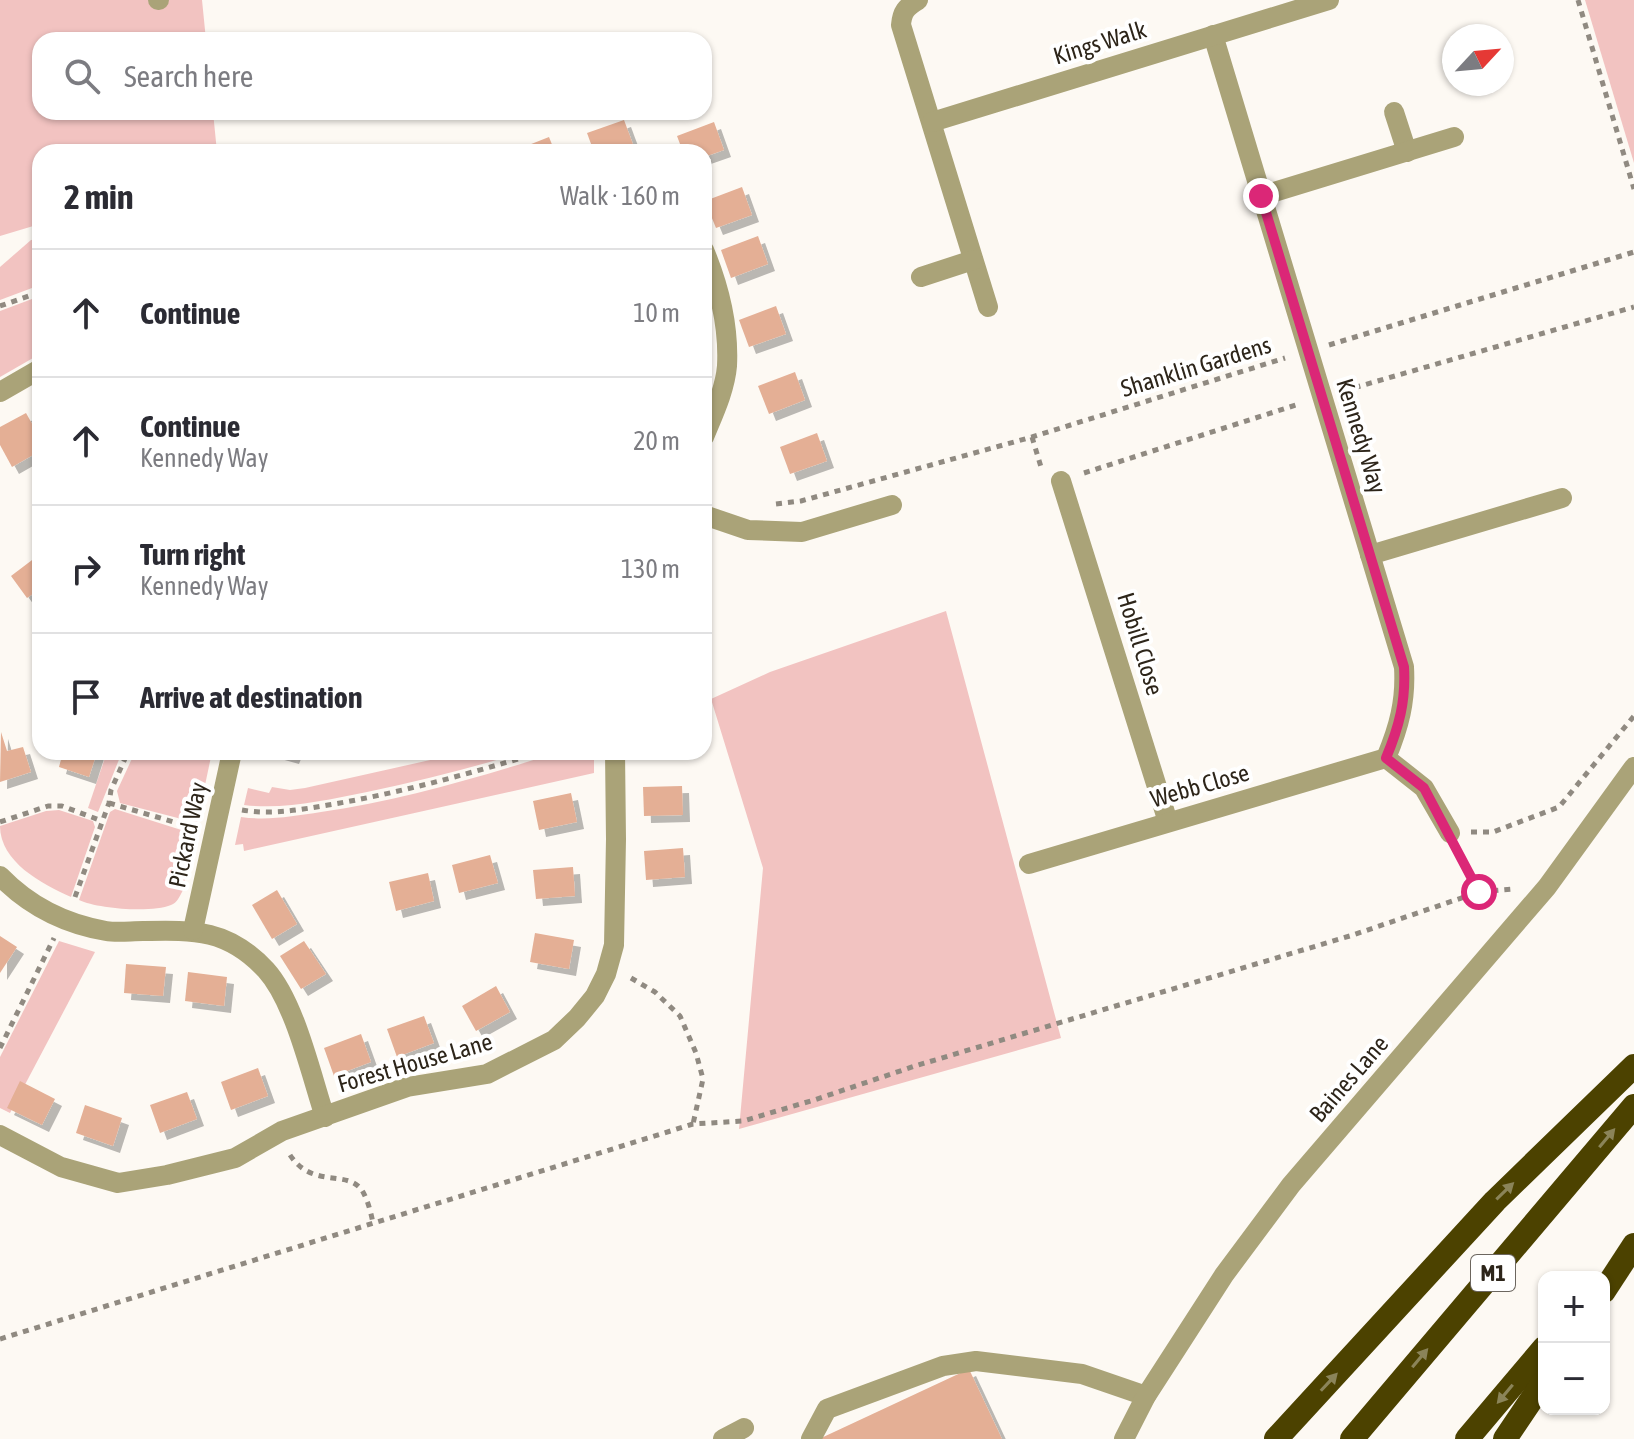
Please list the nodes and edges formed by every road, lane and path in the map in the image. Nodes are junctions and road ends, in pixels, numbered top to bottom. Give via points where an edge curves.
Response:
1 (918, 0) edge
2 (1329, 0) edge
3 (1578, 0) edge
4 (1213, 35) junction
5 (1394, 112) dead end
6 (932, 122) junction
7 (1454, 137) dead end
8 (1407, 152) junction
9 (1634, 189) edge
10 (1261, 196) junction
11 (1634, 252) edge
12 (973, 260) junction
13 (712, 276) edge
14 (921, 277) dead end
15 (32, 295) edge
16 (0, 306) edge
17 (988, 307) dead end
18 (1308, 351) junction
19 (32, 374) edge
20 (0, 392) edge
21 (712, 417) edge
22 (1061, 481) dead end
23 (1562, 498) dead end
24 (774, 504) dead end
25 (892, 505) dead end
26 (712, 518) edge
27 (1370, 555) junction
28 (1634, 716) edge
29 (1386, 758) junction
30 (230, 760) edge
31 (515, 760) edge
32 (615, 760) edge
33 (1634, 767) edge
34 (109, 803) dead end
35 (221, 807) junction
36 (102, 821) dead end
37 (0, 822) edge
38 (1168, 822) junction
39 (1450, 833) junction
40 (215, 834) junction
41 (1029, 864) dead end
42 (0, 876) edge
43 (1547, 887) junction
44 (1479, 892) junction
45 (193, 930) junction
46 (606, 974) junction
47 (1634, 1066) edge
48 (1634, 1106) edge
49 (325, 1117) junction
50 (693, 1124) junction
51 (282, 1131) junction
52 (0, 1135) edge
53 (373, 1223) junction
54 (1634, 1244) edge
55 (1610, 1271) edge
56 (1610, 1282) edge
57 (0, 1339) edge
58 (1538, 1355) edge
59 (1538, 1390) edge
60 (1146, 1396) junction
61 (744, 1428) dead end
62 (723, 1439) edge
63 (811, 1439) edge
64 (1124, 1439) edge
65 (1276, 1439) edge
66 (1352, 1439) edge
67 (1467, 1439) edge
68 (1505, 1439) edge

1 - 6 street via 907,6 901,25
2 - 4 street, Kings Walk
3 - 9 path
4 - 6 street, Kings Walk
4 - 10 street, Kennedy Way
5 - 8 street
6 - 12 street
7 - 8 street
8 - 10 street
10 - 18 street, Kennedy Way
11 - 18 path, Shanklin Gardens
12 - 14 street
12 - 17 street
13 - 21 street via 725,319 727,367
15 - 16 path
18 - 24 path, Shanklin Gardens via 1032,437
18 - 27 street, Kennedy Way
19 - 20 street
22 - 38 street, Hobill Close
23 - 27 street
25 - 26 street via 802,532 748,530
27 - 29 street, Kennedy Way via 1404,667 1402,714
28 - 39 path via 1559,807 1493,832
29 - 38 street, Webb Close
29 - 39 street via 1424,788
30 - 35 street, Pickard Way
31 - 35 path via 355,801 261,813
32 - 46 street, Forest House Lane via 616,916
33 - 43 street, Baines Lane
34 - 40 path
35 - 40 street, Pickard Way
36 - 37 path via 48,806
38 - 41 street, Webb Close
39 - 44 path
40 - 45 street, Pickard Way
42 - 45 street via 63,921 109,931
43 - 44 path
43 - 60 street, Baines Lane via 1291,1185 1224,1275
44 - 50 path via 743,1121
45 - 49 street via 231,943 267,971 286,1002
46 - 49 street, Forest House Lane via 595,996 554,1040 487,1074 407,1087
46 - 50 path via 633,978 680,1016 703,1079
65 -> 47 highway via 1495,1201
66 -> 48 highway, M1
49 - 51 street, Forest House Lane
50 - 53 path
51 - 52 street, Forest House Lane via 235,1158 118,1183 61,1167
51 - 53 path via 288,1151 306,1172 357,1185
53 - 57 path
54 - 55 highway
54 - 56 highway
58 -> 67 highway
59 - 68 highway
60 - 63 street via 1082,1374 976,1361 943,1366 827,1409
60 - 64 street, Baines Lane
61 - 62 street

